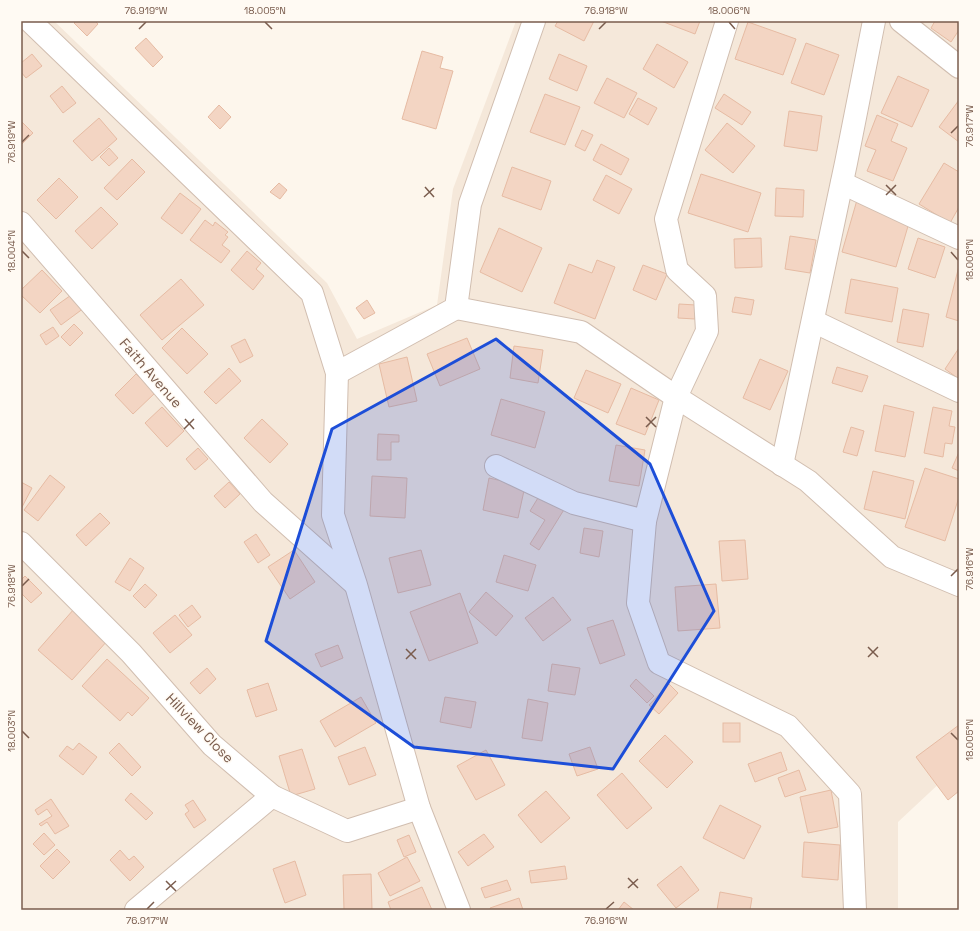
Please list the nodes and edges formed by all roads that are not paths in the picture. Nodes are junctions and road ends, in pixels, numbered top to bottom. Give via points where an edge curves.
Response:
1 (30, 21) edge
2 (534, 21) edge
3 (727, 21) edge
4 (874, 21) edge
5 (901, 21) edge
6 (959, 67) edge
7 (842, 183) junction
8 (21, 223) edge
9 (959, 238) edge
10 (456, 308) junction
11 (813, 321) junction
12 (337, 373) junction
13 (959, 391) edge
14 (676, 397) junction
15 (782, 465) junction
16 (496, 466) dead end
17 (645, 521) junction
18 (21, 543) edge
19 (356, 585) junction
20 (959, 585) edge
21 (272, 796) junction
22 (419, 808) junction
23 (136, 910) edge
24 (459, 910) edge
25 (855, 910) edge

1 - 12 street via 312,293
2 - 10 street via 470,204
3 - 14 street via 666,220 677,270 706,296 707,331
4 - 7 street
5 - 6 street
7 - 9 street
7 - 11 street
8 - 19 street, Faith Avenue via 263,502
10 - 12 street
10 - 14 street via 581,332
11 - 13 street
11 - 15 street
12 - 19 street via 333,515
14 - 15 street
14 - 17 street
15 - 20 street via 808,481 892,557
16 - 17 street via 574,503
17 - 25 street via 638,603 659,664 788,726 850,794
18 - 21 street, Hillview Close via 131,654 212,745
19 - 22 street
21 - 22 street, Hillview Close via 347,831
21 - 23 street
22 - 24 street

